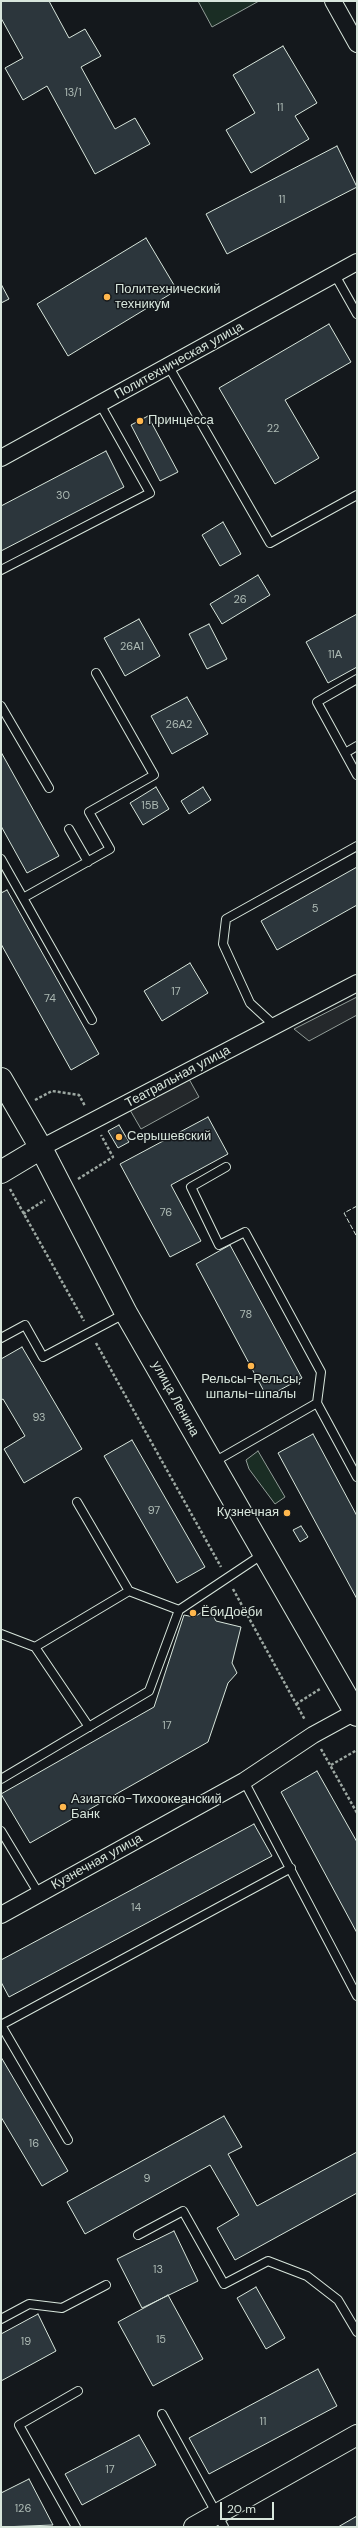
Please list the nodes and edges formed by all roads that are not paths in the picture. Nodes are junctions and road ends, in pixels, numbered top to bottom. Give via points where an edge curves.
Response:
1 (333, 1) edge
2 (357, 44) edge
3 (357, 262) edge
4 (335, 275) junction
5 (357, 314) edge
6 (169, 367) junction
7 (100, 404) junction
8 (1, 458) edge
9 (357, 495) edge
10 (1, 570) edge
11 (96, 673) dead end
12 (357, 680) edge
13 (1, 706) edge
14 (357, 746) edge
15 (345, 753) junction
16 (357, 775) edge
17 (49, 788) dead end
18 (69, 829) dead end
19 (357, 846) edge
20 (88, 862) junction
21 (2, 863) edge
22 (23, 898) junction
23 (357, 983) edge
24 (92, 1020) dead end
25 (275, 1026) junction
26 (1, 1079) edge
27 (41, 1148) junction
28 (226, 1167) dead end
29 (5, 1180) edge
30 (126, 1313) junction
31 (1, 1338) edge
32 (317, 1403) junction
33 (211, 1464) junction
34 (357, 1477) edge
35 (78, 1502) dead end
36 (263, 1554) junction
37 (129, 1591) junction
38 (179, 1610) junction
39 (1, 1634) edge
40 (35, 1647) junction
41 (356, 1713) edge
42 (89, 1726) junction
43 (1, 1779) edge
44 (244, 1782) junction
45 (1, 1831) edge
46 (290, 1868) junction
47 (39, 1894) junction
48 (1, 1915) edge
49 (357, 1996) edge
50 (1, 2025) edge
51 (68, 2140) dead end
52 (138, 2235) dead end
53 (106, 2285) dead end
54 (1, 2319) edge
55 (357, 2332) edge
56 (78, 2391) dead end
57 (162, 2414) dead end
58 (357, 2435) edge
59 (221, 2521) edge
60 (76, 2527) edge
61 (194, 2527) edge

1 - 2 street
3 - 4 street, Политехническая улица
4 - 5 lane
4 - 6 street, Политехническая улица
6 - 7 street, Политехническая улица
6 - 9 lane via 270,544
7 - 8 street, Политехническая улица
7 - 10 lane via 150,493
11 - 20 lane via 154,775 89,812 110,849
12 - 15 lane via 317,702
13 - 17 lane
14 - 15 lane
15 - 16 lane
18 - 20 lane
19 - 25 lane via 226,919 223,944 238,977 250,1003
20 - 22 lane
21 - 22 lane
22 - 24 lane
23 - 25 street, Театральная улица
25 - 27 street, Театральная улица
26 - 27 main road, улица Ленина
27 - 29 main road, Театральная улица
27 - 30 main road, улица Ленина
28 - 32 lane via 190,1187 220,1245 245,1232 320,1372
30 - 31 lane via 43,1357 25,1325
30 - 33 main road, улица Ленина
32 - 33 lane
32 - 34 lane
33 - 36 main road, улица Ленина
35 - 37 lane
36 - 38 lane
36 - 41 main road, улица Ленина
37 - 38 lane
37 - 40 lane
38 - 42 lane via 149,1691
39 - 40 lane
40 - 42 lane
41 - 44 street, Кузнечная улица via 313,1735
42 - 43 lane
44 - 46 lane
44 - 47 street, Кузнечная улица
45 - 47 lane
46 - 49 lane
46 - 50 lane
47 - 48 street, Кузнечная улица
50 - 51 lane
52 - 55 lane via 183,2212 224,2284 268,2261 307,2276 332,2295 338,2300
53 - 54 lane via 62,2308 29,2304
56 - 60 lane via 19,2425
57 - 59 lane
58 - 59 street
59 - 61 street

